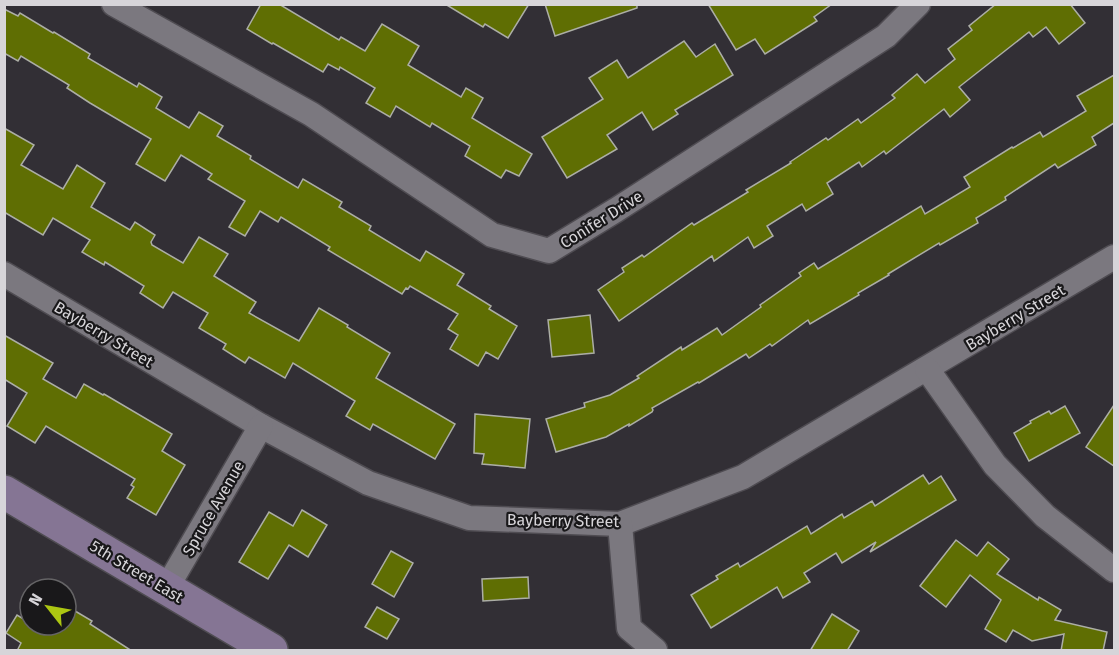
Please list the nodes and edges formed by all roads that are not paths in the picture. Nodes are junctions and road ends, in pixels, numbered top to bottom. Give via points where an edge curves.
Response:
1 (114, 4) edge
2 (918, 4) edge
3 (1114, 257) edge
4 (4, 274) edge
5 (927, 369) junction
6 (261, 426) junction
7 (4, 492) edge
8 (620, 524) junction
9 (1114, 570) edge
10 (166, 589) junction
11 (271, 651) edge
12 (655, 651) edge

1 - 2 street, Conifer Drive via 311,114 492,236 549,251 886,36
3 - 5 street, Bayberry Street
4 - 6 street, Bayberry Street
5 - 8 street, Bayberry Street via 743,477
5 - 9 street via 995,465 1045,516
6 - 8 street, Bayberry Street via 368,483 469,518
6 - 10 street, Spruce Avenue
7 - 10 street, 5th Street East
8 - 12 street via 629,628
10 - 11 street, 5th Street East

